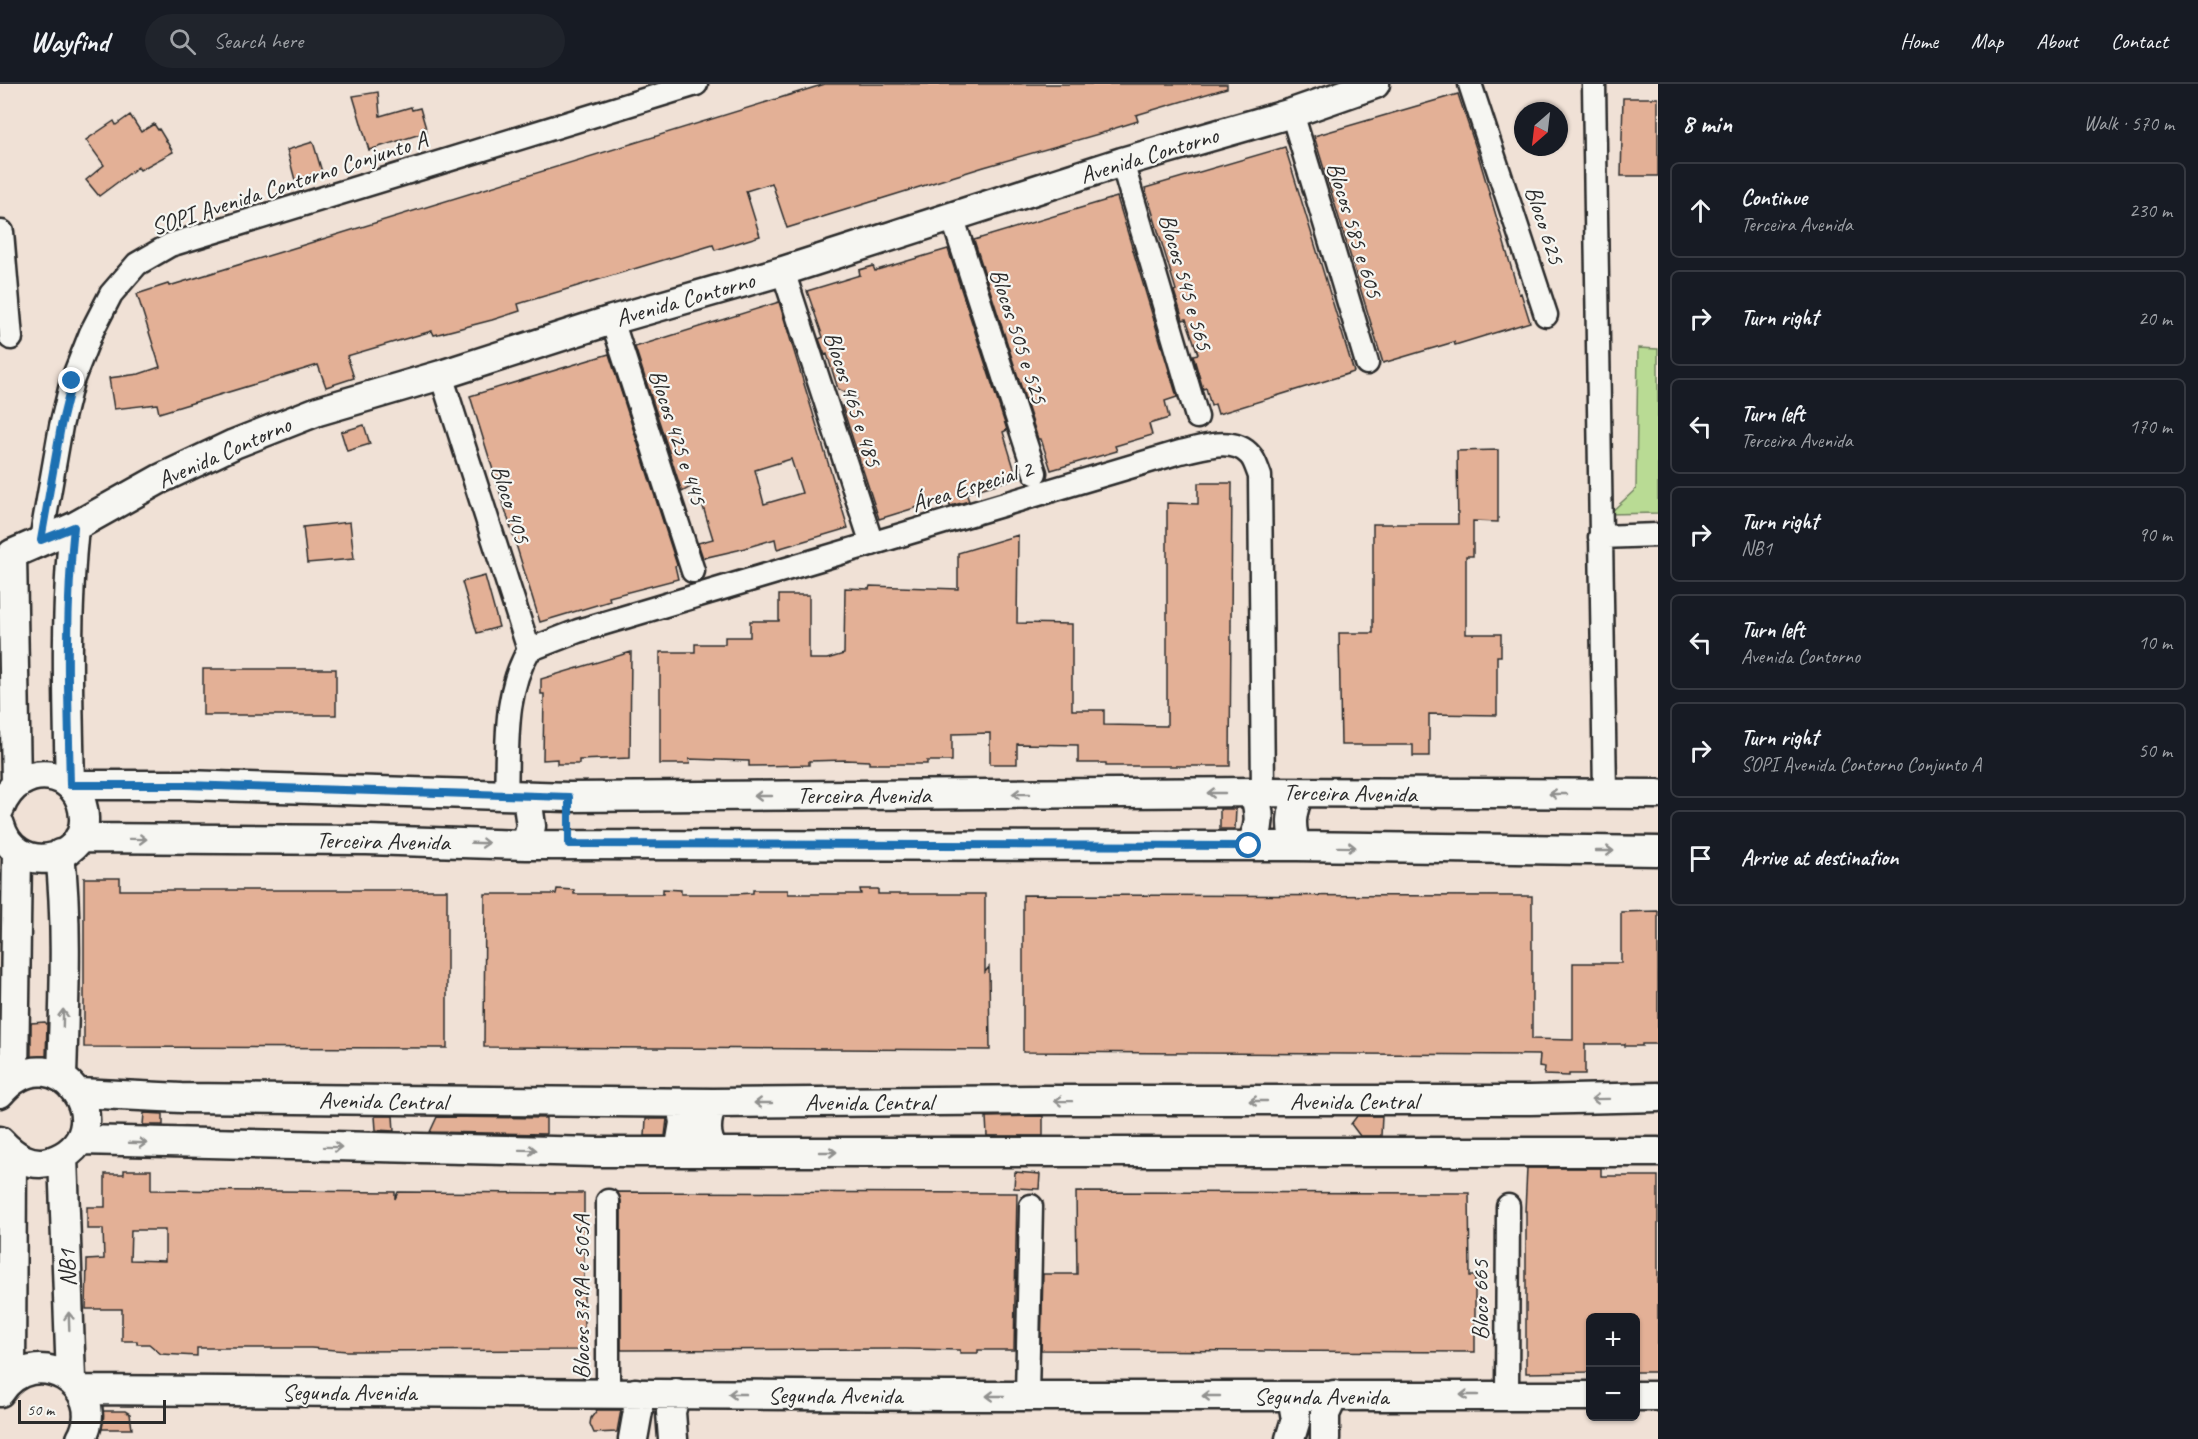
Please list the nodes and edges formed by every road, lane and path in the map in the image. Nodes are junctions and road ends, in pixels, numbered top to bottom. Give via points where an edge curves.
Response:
1 (696, 84) edge
2 (1375, 84) edge
3 (1470, 84) edge
4 (1594, 84) edge
5 (1292, 113) junction
6 (1122, 162) junction
7 (952, 216) junction
8 (0, 232) edge
9 (783, 271) junction
10 (1546, 315) dead end
11 (612, 320) junction
12 (11, 338) dead end
13 (1367, 363) dead end
14 (441, 375) junction
15 (1197, 417) dead end
16 (1035, 474) dead end
17 (74, 527) junction
18 (1658, 535) edge
19 (1600, 537) junction
20 (41, 540) junction
21 (872, 544) junction
22 (693, 571) dead end
23 (529, 650) junction
24 (70, 785) junction
25 (1259, 792) junction
26 (1300, 793) junction
27 (1605, 794) junction
28 (1658, 794) edge
29 (5, 795) edge
30 (516, 797) junction
31 (569, 797) junction
32 (7, 842) edge
33 (569, 844) junction
34 (526, 845) junction
35 (70, 846) junction
36 (1249, 846) junction
37 (1297, 846) junction
38 (1658, 851) edge
39 (71, 1085) junction
40 (4, 1089) edge
41 (1658, 1097) edge
42 (681, 1102) junction
43 (713, 1104) junction
44 (6, 1148) edge
45 (71, 1148) junction
46 (715, 1151) junction
47 (679, 1152) junction
48 (1658, 1152) edge
49 (608, 1201) dead end
50 (1031, 1206) dead end
51 (1508, 1206) dead end
52 (5, 1385) edge
53 (75, 1385) junction
54 (622, 1393) junction
55 (676, 1393) junction
56 (1334, 1395) junction
57 (1507, 1395) junction
58 (1027, 1396) junction
59 (1292, 1396) junction
60 (1586, 1396) edge
61 (1640, 1396) edge
62 (1658, 1396) edge
63 (81, 1439) edge
64 (633, 1439) edge
65 (673, 1439) edge
66 (1290, 1439) edge
67 (1325, 1439) edge

1 - 20 street, SOPI Avenida Contorno Conjunto A via 170,245 137,264 111,294 72,381
2 - 5 street, Avenida Contorno
3 - 10 street, Bloco 625
4 - 19 street
5 - 6 street, Avenida Contorno
5 - 13 street, Blocos 585 e 605
6 - 7 street, Avenida Contorno
6 - 15 street, Blocos 545 e 565
7 - 9 street, Avenida Contorno
7 - 16 street, Blocos 505 e 525
8 - 12 street
9 - 11 street, Avenida Contorno
9 - 21 street, Blocos 465 e 485
11 - 14 street, Avenida Contorno
11 - 22 street, Blocos 425 e 445
14 - 17 street, Avenida Contorno via 318,411 234,444 160,479
14 - 23 street, Bloco 405
17 - 20 street, Avenida Contorno
17 - 24 street via 67,621
18 - 19 street
19 - 27 street
20 - 29 street, Avenida Contorno via 12,554
21 - 23 street, Área Especial 2 via 578,631
21 - 25 street, Área Especial 2 via 1180,452 1219,444 1245,450 1260,476
23 - 30 street via 515,679 511,700
24 - 29 street via 38,774 26,777
24 - 30 street, Terceira Avenida via 185,785
24 - 35 street via 81,801 85,820
25 - 26 street, Terceira Avenida
25 -> 31 street, Terceira Avenida
25 - 36 street via 1260,822 1257,837
27 -> 26 street, Terceira Avenida
26 - 37 street via 1291,825
27 - 28 street, Terceira Avenida
30 - 31 street, Terceira Avenida
30 - 34 street via 531,826
31 - 33 street
32 - 35 street, Terceira Avenida via 29,858 43,860
32 - 40 street
33 - 34 street, Terceira Avenida
33 - 36 street, Terceira Avenida
35 -> 34 street, Terceira Avenida via 367,840
39 -> 35 street via 64,889
36 - 37 street, Terceira Avenida
37 -> 38 street, Terceira Avenida
39 - 40 street, Avenida Central via 46,1071 30,1072
39 - 42 street, Avenida Central via 181,1098
39 - 45 street, NB1 via 85,1109 85,1125
41 -> 43 street, Avenida Central
42 - 43 street, Avenida Central
42 - 47 street via 684,1123
43 - 46 street via 707,1129 709,1144
44 - 45 street, Avenida Central via 28,1162 46,1163
44 - 52 street
45 -> 47 street, Avenida Central via 170,1144
53 -> 45 street, NB1
46 - 47 street, Avenida Central
46 -> 48 street, Avenida Central
49 - 54 street, Blocos 379A e 505A
50 - 58 street
51 - 57 street, Bloco 665
52 - 53 street via 25,1371 41,1368 57,1372
53 - 54 street, Segunda Avenida
53 - 63 street, NB1 via 86,1404 88,1418
54 - 55 street, Segunda Avenida
54 - 64 street via 638,1411
58 -> 55 street, Segunda Avenida
55 - 65 street via 671,1412
57 -> 56 street, Segunda Avenida
56 - 59 street, Segunda Avenida
56 - 67 street via 1325,1414
57 - 60 street, Segunda Avenida
59 -> 58 street, Segunda Avenida
59 - 66 street via 1296,1419
61 - 62 street

